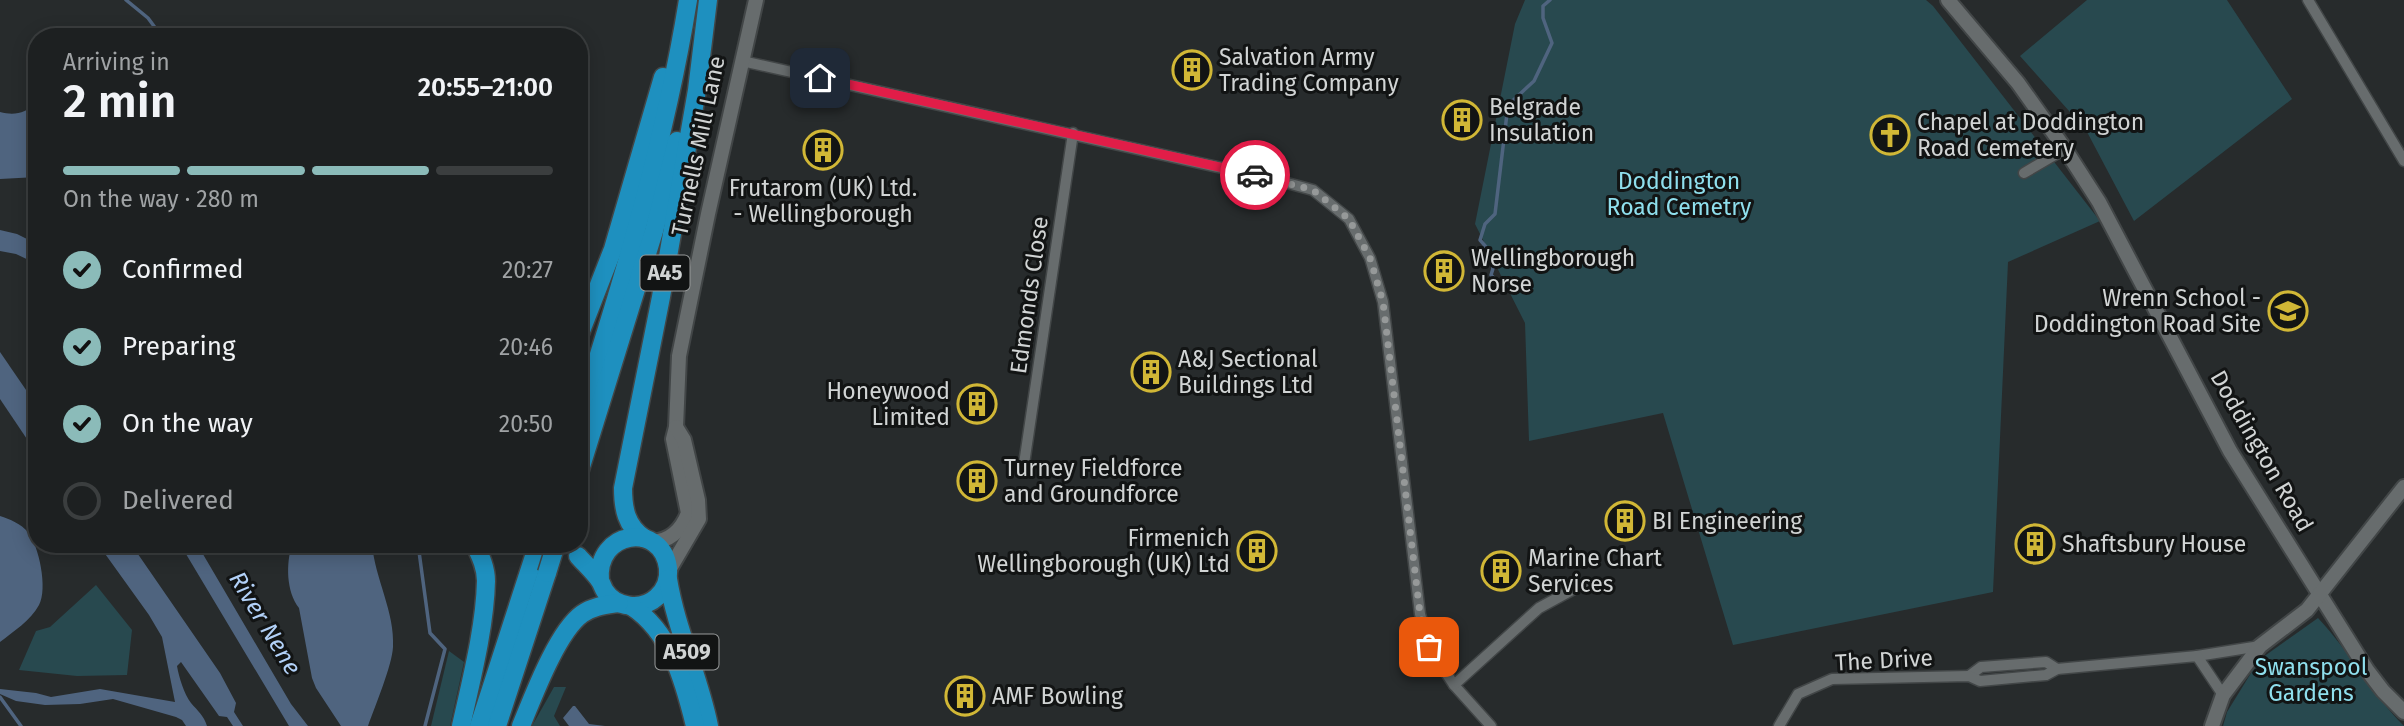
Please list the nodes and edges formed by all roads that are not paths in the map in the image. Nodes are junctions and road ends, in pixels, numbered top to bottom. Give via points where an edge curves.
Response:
1 (682, 0) edge
2 (688, 0) edge
3 (707, 0) edge
4 (756, 0) edge
5 (1948, 0) edge
6 (2308, 0) edge
7 (742, 61) junction
8 (1073, 133) junction
9 (2065, 149) junction
10 (2404, 161) edge
11 (2024, 173) dead end
12 (588, 313) edge
13 (588, 389) edge
14 (676, 427) junction
15 (588, 443) edge
16 (1024, 464) dead end
17 (2404, 487) edge
18 (648, 540) junction
19 (608, 548) junction
20 (480, 553) edge
21 (540, 553) edge
22 (550, 553) edge
23 (569, 553) edge
24 (578, 556) junction
25 (539, 570) junction
26 (668, 575) junction
27 (600, 581) junction
28 (1583, 584) dead end
29 (2319, 595) junction
30 (625, 605) junction
31 (2260, 646) junction
32 (2197, 656) junction
33 (1454, 684) junction
34 (2223, 695) junction
35 (2404, 712) edge
36 (461, 726) edge
37 (479, 726) edge
38 (497, 726) edge
39 (521, 726) edge
40 (695, 726) edge
41 (709, 726) edge
42 (1491, 726) edge
43 (1779, 726) edge
44 (2212, 726) edge

1 - 12 highway, A45 via 632,188
2 - 13 highway, A45 via 660,142
3 - 15 highway, A45 via 654,231
3 - 18 highway, A45 via 692,118 623,488 629,524
4 - 7 main road, Turnells Mill Lane
5 - 9 main road, Doddington Road via 2018,83
6 - 10 street
7 - 8 street
7 - 14 main road, Turnells Mill Lane via 679,356
8 - 16 street, Edmonds Close
8 - 33 street via 1313,190 1349,219 1370,258 1383,302 1420,614 1429,647
9 - 11 street
9 - 29 main road, Doddington Road via 2099,202 2230,451
14 - 18 main road, Turnells Mill Lane via 675,456 688,513 676,533
14 - 26 main road, Turnells Mill Lane via 684,440 699,519
17 - 29 main road
18 - 19 highway via 626,538
18 - 26 highway via 661,550
19 - 24 highway
19 - 27 highway via 601,558
20 - 36 highway via 486,579
21 - 25 highway
22 - 25 highway, bridge
23 - 24 highway
24 - 27 highway
25 - 37 highway
25 - 38 highway
26 - 30 highway via 658,596 641,606
26 - 41 highway, A509 via 674,612
27 - 30 highway via 604,590
28 - 33 street via 1539,608
29 - 31 main road
29 - 35 main road, Doddington Road via 2367,670
30 - 39 highway via 592,608 575,621 560,642
30 - 40 highway, A509 via 653,623 669,647
31 - 32 street, The Drive
31 - 34 main road
32 - 34 street
32 - 43 street, The Drive via 1980,681 1969,676 1832,679 1798,694
33 - 42 street
34 - 44 main road

